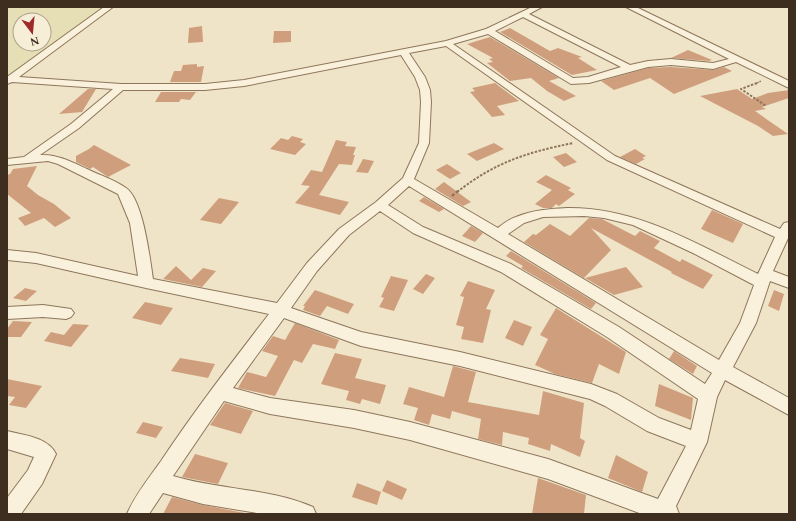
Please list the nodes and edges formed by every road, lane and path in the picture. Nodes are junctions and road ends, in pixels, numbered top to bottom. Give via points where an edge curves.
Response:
1 (109, 7) edge
2 (513, 7) edge
3 (538, 7) edge
4 (630, 7) edge
5 (526, 14) junction
6 (489, 31) junction
7 (447, 43) junction
8 (404, 52) junction
9 (738, 59) junction
10 (629, 68) junction
11 (778, 79) junction
12 (9, 80) edge
13 (789, 85) edge
14 (120, 87) junction
15 (766, 106) dead end
16 (585, 140) junction
17 (28, 160) junction
18 (7, 162) edge
19 (408, 180) junction
20 (445, 202) junction
21 (380, 205) junction
22 (786, 231) edge
23 (499, 234) junction
24 (7, 255) edge
25 (763, 278) junction
26 (146, 283) junction
27 (789, 283) edge
28 (280, 310) junction
29 (7, 312) edge
30 (66, 313) dead end
31 (722, 370) junction
32 (220, 392) junction
33 (708, 396) junction
34 (789, 407) edge
35 (7, 440) edge
36 (698, 442) junction
37 (158, 481) junction
38 (664, 513) edge
39 (8, 514) edge
40 (137, 514) edge
41 (306, 514) edge

1 - 12 street
2 - 5 street
3 - 5 street
4 - 9 street
5 - 6 street
5 - 10 street
6 - 7 street
6 - 10 street via 571,81 589,80
7 - 8 street
7 - 16 street
8 - 14 street via 244,83 205,87
8 - 19 street via 420,77 426,102 424,143
9 - 10 street via 713,66 671,62
9 - 11 street
11 - 13 street
11 - 15 path via 741,89
12 - 14 street
14 - 17 street via 75,126
16 - 20 path via 503,163 469,183
16 - 22 street via 627,165
17 - 18 street
17 - 26 street via 49,158 62,162 124,191 129,199 140,239
19 - 20 street
19 - 21 street
20 - 23 street
21 - 28 street via 329,247
21 - 33 street via 418,230 506,268 613,332
22 - 25 street
23 - 25 street via 519,220 543,213 604,214 637,222
23 - 31 street
24 - 26 street via 36,258
25 - 27 street
25 - 31 street via 748,323
26 - 28 street
28 - 32 street
28 - 36 street via 361,339 460,359 591,392 611,400 653,425
29 - 30 street
31 - 33 street
31 - 34 street
32 - 37 street
32 - 38 street via 270,406 410,431 548,469
33 - 36 street
35 - 39 street via 39,449 46,454 35,477
36 - 38 street
37 - 40 street
37 - 41 street via 192,492 232,500 253,501

